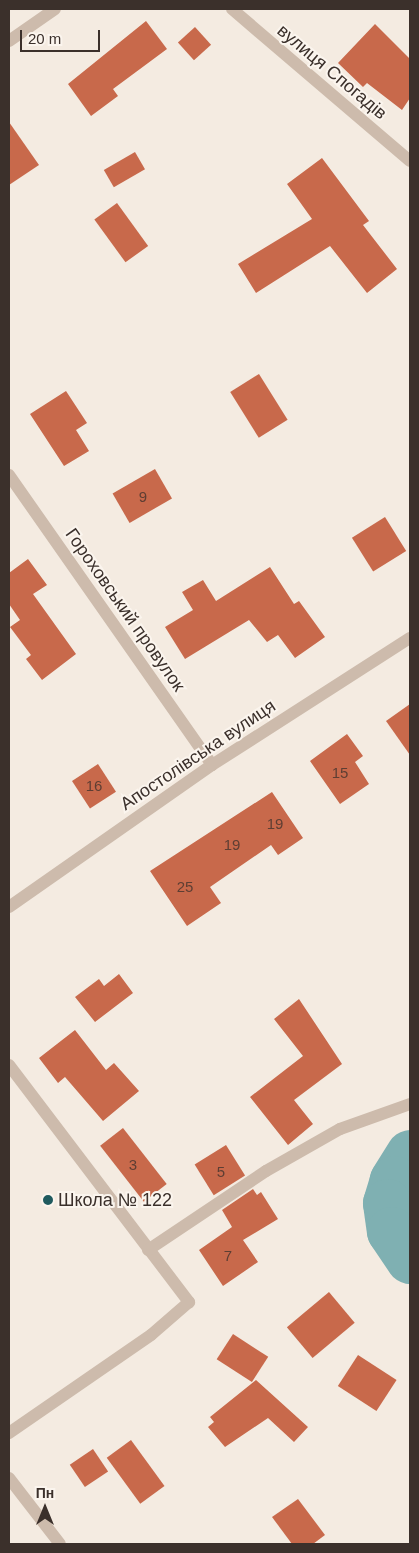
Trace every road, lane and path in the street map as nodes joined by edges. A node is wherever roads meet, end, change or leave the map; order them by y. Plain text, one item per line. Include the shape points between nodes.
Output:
1 (55, 9) edge
2 (232, 9) edge
3 (9, 41) edge
4 (410, 161) edge
5 (9, 474) edge
6 (410, 638) edge
7 (212, 765) junction
8 (9, 906) edge
9 (9, 1065) edge
10 (410, 1104) edge
11 (148, 1250) junction
12 (9, 1433) edge
13 (9, 1478) edge
14 (60, 1544) edge

1 - 3 street
2 - 4 street, вулиця Спогадів
5 - 7 street, Гороховський провулок
6 - 7 street, Апостолівська вулиця
7 - 8 street, Апостолівська вулиця
9 - 11 street
10 - 11 street via 340,1129 266,1171
11 - 12 street via 189,1302 151,1335
13 - 14 street

